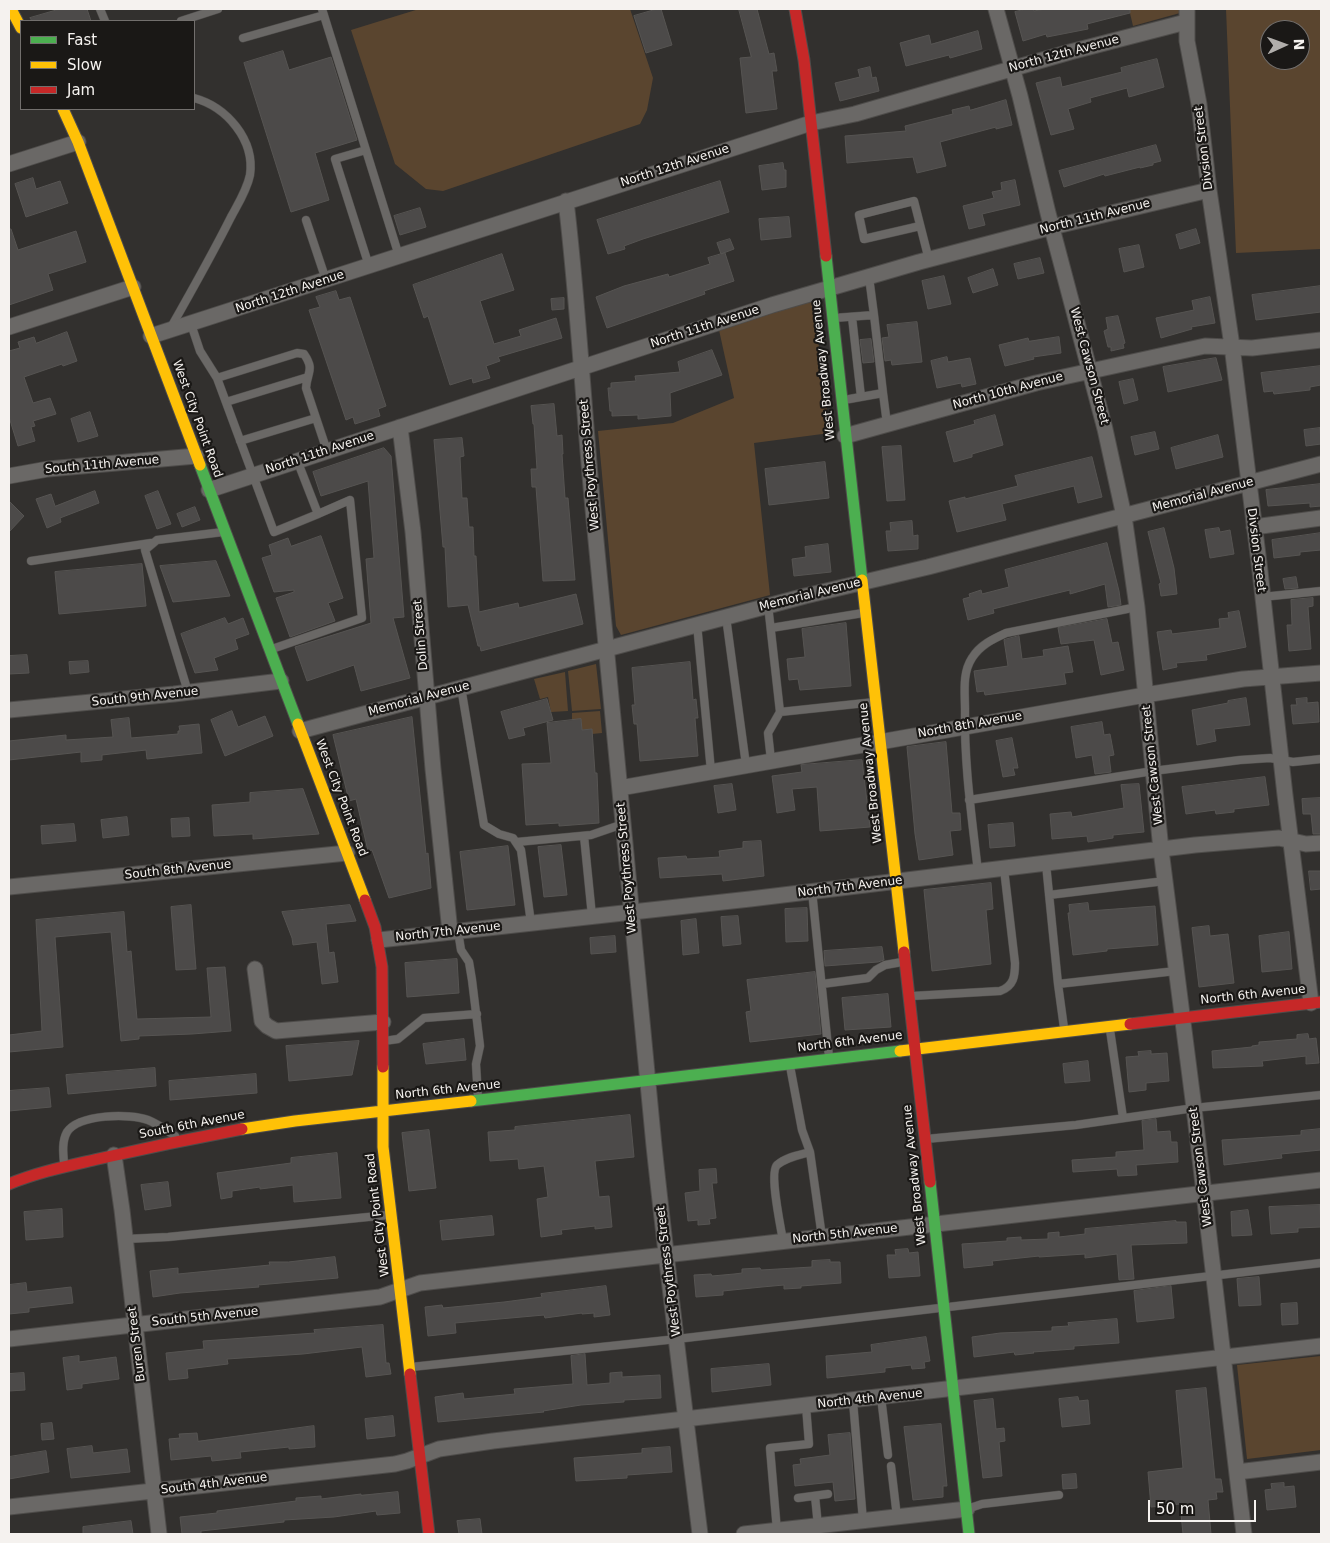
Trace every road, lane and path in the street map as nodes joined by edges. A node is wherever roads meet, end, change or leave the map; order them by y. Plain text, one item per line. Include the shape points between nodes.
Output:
1 (11, 9) edge
2 (218, 9) edge
3 (795, 9) edge
4 (996, 9) edge
5 (323, 12) edge
6 (1187, 15) edge
7 (184, 20) edge
8 (20, 26) edge
9 (243, 38) dead end
10 (1012, 68) junction
11 (195, 98) edge
12 (63, 110) edge
13 (811, 123) junction
14 (78, 142) junction
15 (366, 150) junction
16 (9, 164) edge
17 (1208, 190) junction
18 (566, 201) junction
19 (306, 220) dead end
20 (920, 226) junction
21 (1052, 227) junction
22 (400, 256) junction
23 (929, 260) junction
24 (369, 266) junction
25 (869, 277) junction
26 (326, 280) junction
27 (133, 286) junction
28 (829, 288) junction
29 (874, 315) junction
30 (852, 317) junction
31 (832, 319) junction
32 (192, 324) junction
33 (9, 327) edge
34 (169, 330) junction
35 (151, 336) junction
36 (1321, 340) edge
37 (1232, 346) junction
38 (582, 367) junction
39 (1090, 371) junction
40 (308, 377) junction
41 (217, 378) junction
42 (883, 393) junction
43 (861, 397) junction
44 (841, 400) junction
45 (226, 402) junction
46 (316, 418) junction
47 (886, 424) junction
48 (400, 427) junction
49 (845, 436) junction
50 (240, 441) junction
51 (327, 451) junction
52 (196, 456) junction
53 (297, 460) junction
54 (1321, 464) edge
55 (252, 475) junction
56 (9, 476) edge
57 (1248, 483) junction
58 (209, 490) junction
59 (318, 514) junction
60 (1124, 516) junction
61 (1321, 518) edge
62 (1254, 526) junction
63 (225, 532) junction
64 (151, 543) junction
65 (31, 561) dead end
66 (863, 582) junction
67 (1321, 591) edge
68 (1262, 597) junction
69 (768, 606) junction
70 (1137, 607) junction
71 (866, 613) junction
72 (726, 616) junction
73 (697, 624) junction
74 (771, 628) junction
75 (608, 648) junction
76 (270, 650) junction
77 (1321, 673) edge
78 (1271, 677) junction
79 (281, 681) junction
80 (462, 687) junction
81 (188, 692) junction
82 (1145, 694) junction
83 (426, 696) junction
84 (877, 702) junction
85 (9, 710) edge
86 (780, 712) junction
87 (965, 726) junction
88 (300, 731) junction
89 (881, 741) junction
90 (1321, 759) edge
91 (771, 760) junction
92 (1281, 760) junction
93 (746, 765) junction
94 (711, 771) junction
95 (1153, 771) junction
96 (620, 788) junction
97 (969, 800) junction
98 (623, 824) junction
99 (584, 836) junction
100 (1291, 840) junction
101 (516, 842) junction
102 (1321, 843) edge
103 (1161, 850) junction
104 (347, 853) junction
105 (1046, 864) junction
106 (1004, 869) junction
107 (978, 872) junction
108 (896, 881) junction
109 (1165, 881) junction
110 (9, 887) edge
111 (812, 891) junction
112 (1049, 894) junction
113 (631, 912) junction
114 (592, 916) junction
115 (531, 923) junction
116 (454, 932) junction
117 (378, 940) junction
118 (906, 962) junction
119 (255, 969) dead end
120 (1176, 971) junction
121 (822, 984) junction
122 (1058, 984) junction
123 (910, 997) junction
124 (1316, 1002) edge
125 (476, 1014) junction
126 (1182, 1017) junction
127 (383, 1022) junction
128 (1110, 1026) junction
129 (1065, 1031) junction
130 (383, 1041) junction
131 (916, 1048) junction
132 (829, 1059) junction
133 (789, 1064) junction
134 (648, 1081) junction
135 (1321, 1094) edge
136 (478, 1100) junction
137 (1194, 1108) junction
138 (383, 1111) junction
139 (1123, 1118) junction
140 (180, 1140) junction
141 (925, 1140) junction
142 (810, 1152) junction
143 (114, 1155) junction
144 (64, 1167) junction
145 (1321, 1180) edge
146 (10, 1181) edge
147 (1204, 1194) junction
148 (390, 1214) junction
149 (935, 1224) junction
150 (822, 1237) junction
151 (126, 1239) junction
152 (783, 1241) junction
153 (667, 1254) junction
154 (1321, 1262) edge
155 (1214, 1275) junction
156 (400, 1290) junction
157 (944, 1307) junction
158 (134, 1325) junction
159 (9, 1339) edge
160 (677, 1339) junction
161 (1321, 1346) edge
162 (1224, 1358) junction
163 (409, 1367) junction
164 (953, 1389) junction
165 (881, 1397) junction
166 (853, 1401) junction
167 (806, 1406) junction
168 (686, 1420) junction
169 (888, 1455) dead end
170 (419, 1457) junction
171 (1321, 1462) edge
172 (891, 1466) dead end
173 (1237, 1472) junction
174 (154, 1491) junction
175 (828, 1494) dead end
176 (1059, 1495) dead end
177 (815, 1496) junction
178 (798, 1498) dead end
179 (9, 1507) edge
180 (967, 1509) junction
181 (897, 1517) junction
182 (863, 1521) junction
183 (818, 1526) junction
184 (777, 1531) junction
185 (159, 1534) edge
186 (429, 1534) edge
187 (700, 1534) edge
188 (744, 1534) edge
189 (970, 1534) edge
190 (1244, 1534) edge

1 - 8 main road
2 - 7 lane
3 - 13 main road, West Broadway Avenue
4 - 10 street, West Cawson Street
5 - 9 lane
5 - 15 lane
6 - 10 street, North 12th Avenue
6 - 17 street, Divsion Street via 1187,41 1199,104
10 - 13 street, North 12th Avenue via 855,114
10 - 21 street, West Cawson Street
11 - 34 lane via 227,116 241,132 250,160 250,175 225,229
12 - 14 main road, West City Point Road
13 - 18 street, North 12th Avenue
13 - 28 main road, West Broadway Avenue
14 - 16 street
14 - 27 main road, West City Point Road
15 - 22 lane
15 - 24 lane via 335,159
17 - 21 street, North 11th Avenue
17 - 37 street, Divsion Street
18 - 22 street, North 12th Avenue
18 - 38 street, West Poythress Street
19 - 26 lane
20 - 20 lane via 914,201 859,215 864,239
20 - 23 lane
21 - 23 street, North 11th Avenue
21 - 39 street, West Cawson Street
22 - 24 street, North 12th Avenue
23 - 25 street, North 11th Avenue
24 - 26 street, North 12th Avenue
25 - 28 street, North 11th Avenue
25 - 29 lane
26 - 32 street, North 12th Avenue
27 - 33 street
27 - 35 main road, West City Point Road
28 - 31 main road, West Broadway Avenue
28 - 38 street, North 11th Avenue
29 - 30 lane
29 - 42 lane
30 - 31 lane
30 - 43 lane
31 - 44 main road, West Broadway Avenue
32 - 34 street, North 12th Avenue
32 - 41 lane via 200,351
34 - 35 street, North 12th Avenue
35 - 52 main road, West City Point Road
36 - 37 street, North 10th Avenue via 1252,348
37 - 39 street, North 10th Avenue via 1205,346
37 - 57 street, Divsion Street
38 - 48 street, North 11th Avenue
38 - 75 street, West Poythress Street
39 - 47 street, North 10th Avenue
39 - 60 street, West Cawson Street
40 - 41 lane via 311,371 308,360 304,354 298,353
40 - 45 lane
40 - 46 lane via 306,388
41 - 45 lane
42 - 43 lane
42 - 47 lane
43 - 44 lane
44 - 49 main road, West Broadway Avenue
45 - 50 lane
46 - 50 lane
46 - 51 lane
47 - 49 street, North 10th Avenue
48 - 51 street, North 11th Avenue
48 - 83 street, Dolin Street via 413,532
49 - 66 main road, West Broadway Avenue
50 - 55 lane
51 - 53 street, North 11th Avenue
52 - 56 street, South 11th Avenue via 48,469
52 - 58 main road, West City Point Road
53 - 55 street, North 11th Avenue
53 - 59 lane
54 - 57 street, Memorial Avenue
55 - 58 street, North 11th Avenue
55 - 59 lane via 274,532
57 - 60 street, Memorial Avenue
57 - 62 street, Divsion Street
58 - 63 main road, West City Point Road
59 - 76 lane via 350,500 362,618
60 - 66 street, Memorial Avenue
60 - 70 street, West Cawson Street
61 - 62 street
62 - 68 street, Divsion Street
63 - 64 lane
63 - 76 main road, West City Point Road
64 - 65 lane
64 - 81 lane via 145,550
66 - 69 street, Memorial Avenue
66 - 71 main road, West Broadway Avenue
67 - 68 lane
68 - 78 street, Divsion Street
69 - 72 street, Memorial Avenue
69 - 74 lane
70 - 82 street, West Cawson Street
70 - 87 lane via 1006,633 992,639 972,658 966,672
71 - 74 lane
71 - 84 main road, West Broadway Avenue
72 - 73 street, Memorial Avenue
72 - 93 lane
73 - 75 street, Memorial Avenue
73 - 94 lane
74 - 86 lane
75 - 80 street, Memorial Avenue
75 - 96 street, West Poythress Street
76 - 79 main road, West City Point Road
77 - 78 street, North 8th Avenue
78 - 82 street, North 8th Avenue
78 - 92 street, Divsion Street
79 - 81 street, South 9th Avenue
79 - 88 main road, West City Point Road
80 - 83 street, Memorial Avenue
80 - 101 lane via 484,825 514,838
81 - 85 street, South 9th Avenue
82 - 87 street, North 8th Avenue
82 - 95 street, West Cawson Street
83 - 88 street, Memorial Avenue
83 - 116 street, Dolin Street
84 - 86 lane
84 - 89 main road, West Broadway Avenue
86 - 91 lane via 768,733
87 - 89 street, North 8th Avenue
87 - 97 lane
88 - 104 main road, West City Point Road
89 - 91 street, North 8th Avenue
89 - 108 main road, West Broadway Avenue
90 - 92 lane
91 - 93 street, North 8th Avenue
92 - 95 lane via 1240,760
92 - 100 street, Divsion Street
93 - 94 street, North 8th Avenue
94 - 96 street, North 8th Avenue
95 - 97 lane
95 - 103 street, West Cawson Street
96 - 98 street, West Poythress Street
97 - 107 lane
98 - 99 lane
98 - 113 street, West Poythress Street
99 - 101 lane
99 - 114 lane
100 - 102 street, North 7th Avenue
100 - 103 street, North 7th Avenue via 1279,838
100 - 124 street, Divsion Street
101 - 115 lane via 521,850
103 - 105 street, North 7th Avenue
103 - 109 street, West Cawson Street
104 - 110 street, South 8th Avenue
104 - 117 main road, West City Point Road
105 - 106 street, North 7th Avenue
105 - 112 lane
106 - 107 street, North 7th Avenue
106 - 123 lane via 1014,980 1007,989 1000,991
107 - 108 street, North 7th Avenue
108 - 111 street, North 7th Avenue
108 - 118 main road, West Broadway Avenue
109 - 112 lane
109 - 120 street, West Cawson Street
111 - 113 street, North 7th Avenue
111 - 121 lane
112 - 122 lane
113 - 114 street, North 7th Avenue
113 - 134 street, West Poythress Street
114 - 115 street, North 7th Avenue
115 - 116 street, North 7th Avenue
116 - 117 street, North 7th Avenue
116 - 125 lane via 469,962
117 - 127 main road, West City Point Road
118 - 121 lane via 885,965 868,978
118 - 123 main road, West Broadway Avenue
119 - 127 street via 262,1021 276,1031
120 - 122 lane
120 - 126 street, West Cawson Street
121 - 132 lane
122 - 129 lane
123 - 131 main road, West Broadway Avenue
124 - 126 main road, North 6th Avenue
125 - 130 lane via 424,1018 398,1039
125 - 136 lane via 480,1046 476,1064
126 - 128 main road, North 6th Avenue
126 - 137 street, West Cawson Street
127 - 130 main road, West City Point Road
128 - 129 main road, North 6th Avenue
128 - 139 lane
129 - 131 main road, North 6th Avenue
130 - 138 main road, West City Point Road
131 - 132 main road, North 6th Avenue
131 - 141 main road, West Broadway Avenue
132 - 133 main road, North 6th Avenue
133 - 134 main road, North 6th Avenue
133 - 142 lane via 802,1130
134 - 136 main road, North 6th Avenue
134 - 153 street, West Poythress Street
135 - 137 lane
136 - 138 main road, North 6th Avenue
137 - 139 lane
137 - 147 street, West Cawson Street
138 - 140 main road, South 6th Avenue
138 - 148 main road, West City Point Road
139 - 141 lane
140 - 143 main road, South 6th Avenue
140 - 144 lane via 160,1125 138,1117 80,1121 64,1139
141 - 149 main road, West Broadway Avenue
142 - 150 lane
142 - 152 lane via 788,1158 774,1169
143 - 144 main road, South 6th Avenue
143 - 151 street, Buren Street
144 - 146 main road, South 6th Avenue
145 - 147 street, North 5th Avenue
147 - 149 street, North 5th Avenue
147 - 155 street, West Cawson Street
148 - 151 lane
148 - 156 main road, West City Point Road
149 - 150 street, North 5th Avenue
149 - 157 main road, West Broadway Avenue
150 - 152 street, North 5th Avenue
151 - 158 street, Buren Street
152 - 153 street, North 5th Avenue
153 - 156 street, North 5th Avenue via 420,1283
153 - 160 street, West Poythress Street
154 - 155 lane
155 - 157 lane
155 - 162 street, West Cawson Street
156 - 158 street, South 5th Avenue via 380,1297
156 - 163 main road, West City Point Road
157 - 160 lane
157 - 164 main road, West Broadway Avenue
158 - 159 street, South 5th Avenue
158 - 174 street, Buren Street
160 - 163 lane
160 - 168 street, West Poythress Street
161 - 162 street, North 4th Avenue
162 - 164 street, North 4th Avenue
162 - 173 street, West Cawson Street
163 - 170 main road, West City Point Road
164 - 165 street, North 4th Avenue
164 - 180 main road, West Broadway Avenue
165 - 166 street, North 4th Avenue
165 - 169 lane
166 - 167 street, North 4th Avenue
166 - 182 lane
167 - 168 street, North 4th Avenue
167 - 184 lane via 809,1444 770,1448
168 - 170 street, North 4th Avenue via 493,1440
168 - 187 street, West Poythress Street
170 - 174 street, South 4th Avenue via 395,1464
170 - 186 main road, West City Point Road
171 - 173 street
172 - 181 lane
173 - 190 street, West Cawson Street
174 - 179 street, South 4th Avenue
174 - 185 street, Buren Street
175 - 177 lane
176 - 180 lane via 982,1504
177 - 178 lane
177 - 183 lane
180 - 181 street
180 - 189 main road, West Broadway Avenue
181 - 182 street
182 - 183 street
183 - 184 street
184 - 188 street

